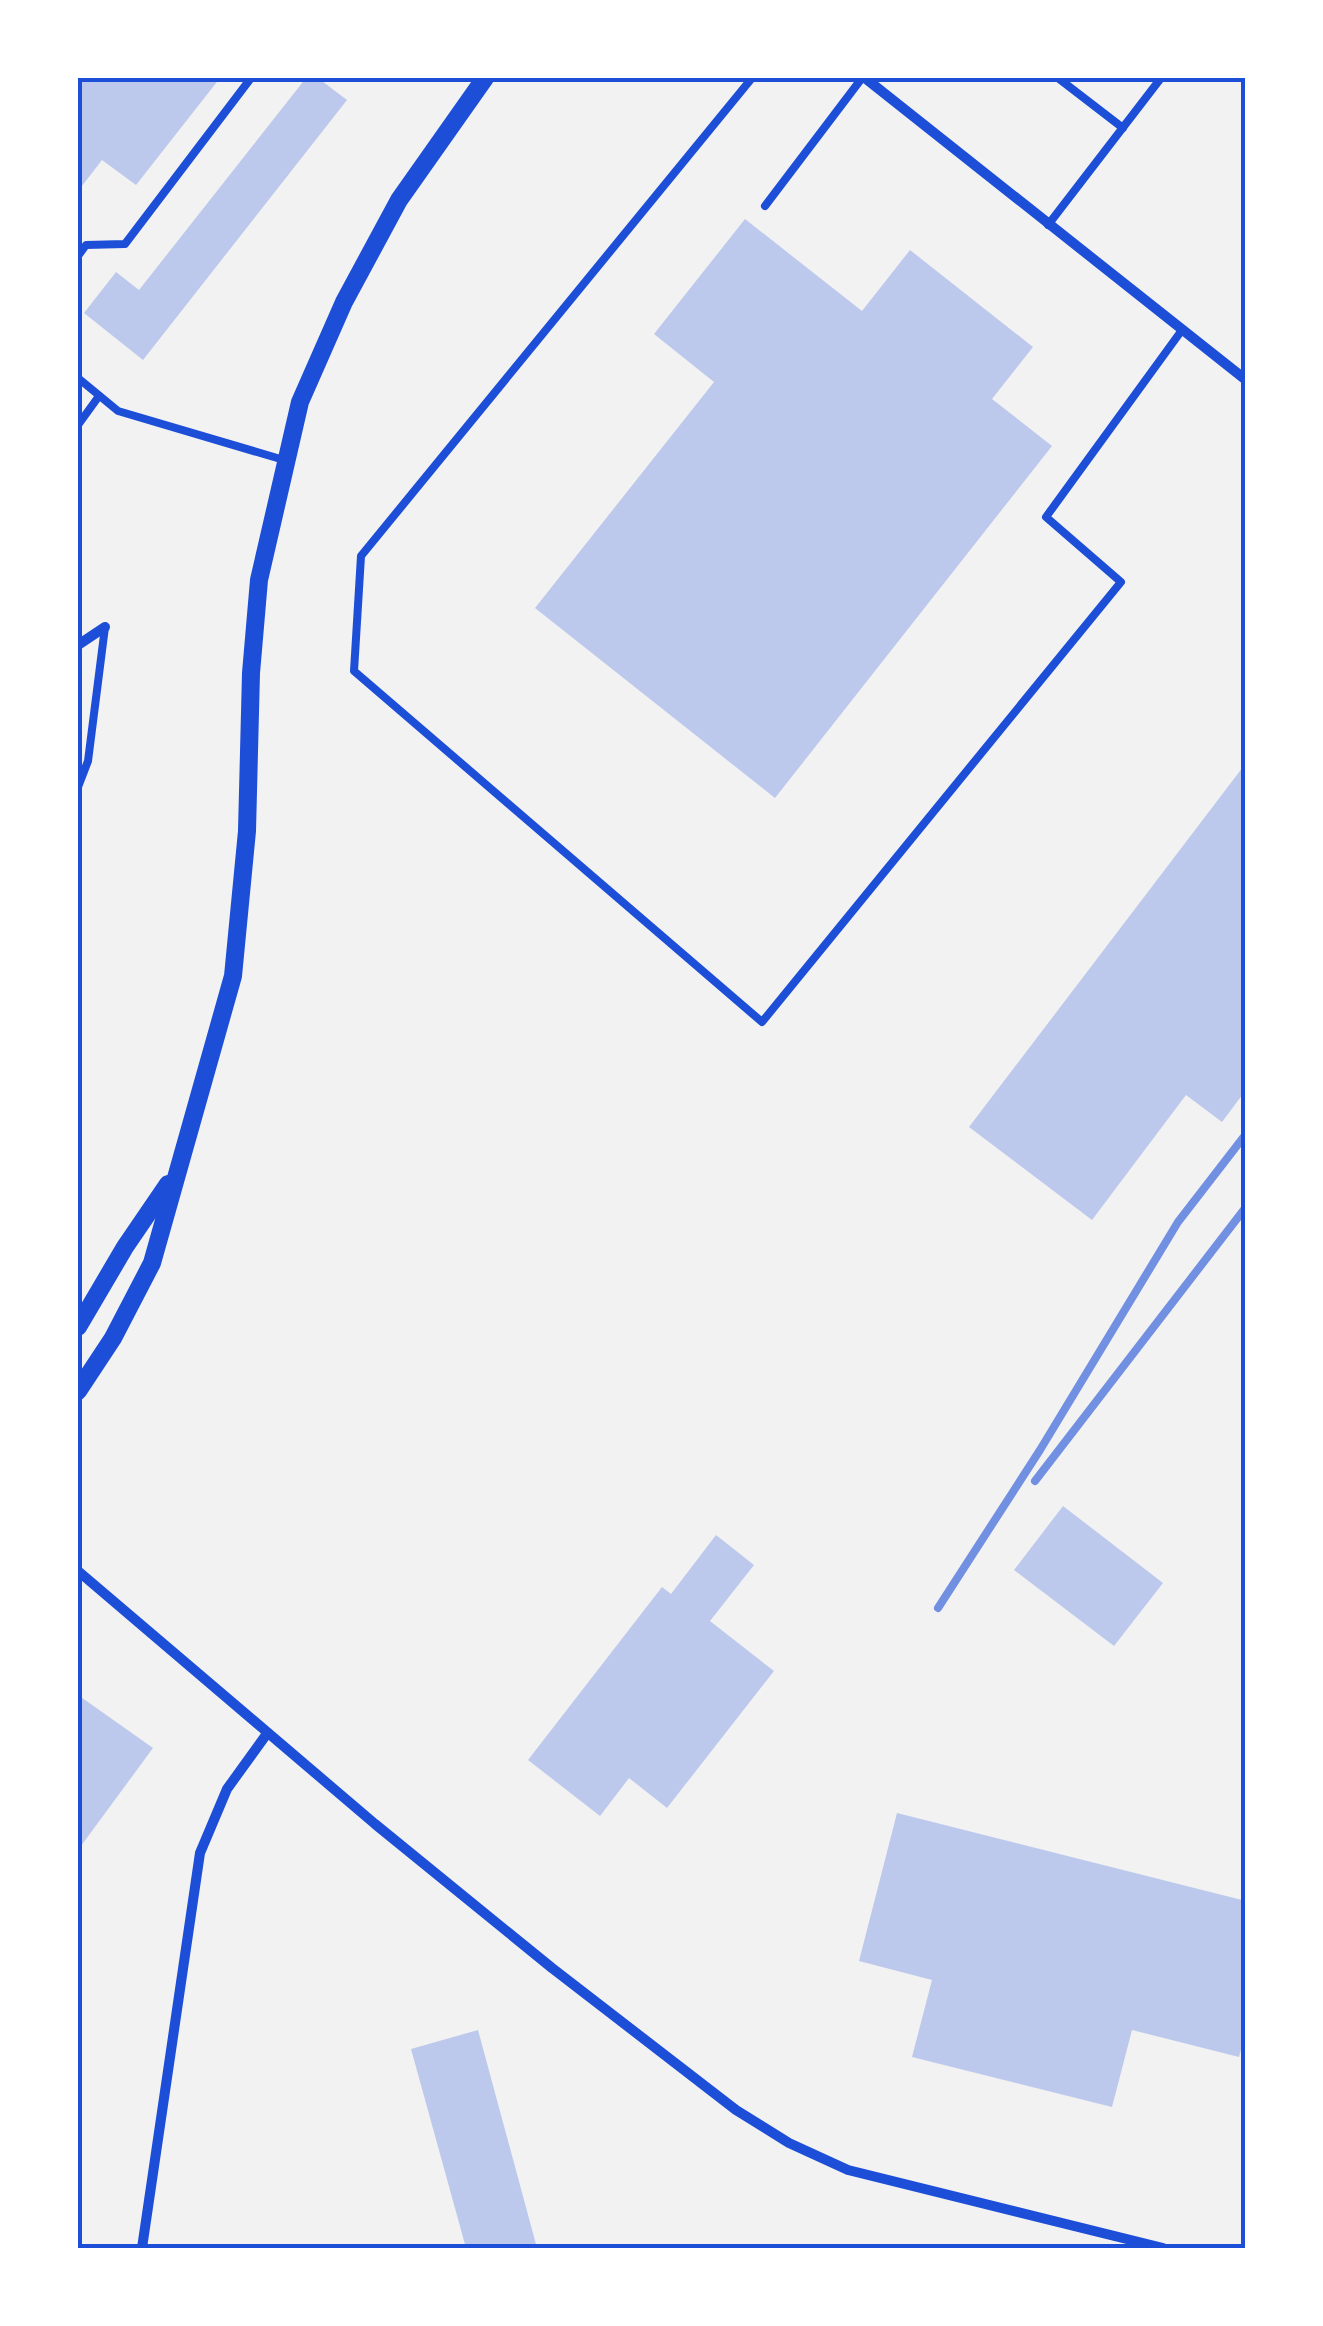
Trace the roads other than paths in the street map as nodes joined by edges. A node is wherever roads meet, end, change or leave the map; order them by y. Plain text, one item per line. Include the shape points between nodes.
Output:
1 (251, 78) edge
2 (486, 78) edge
3 (752, 78) edge
4 (864, 78) edge
5 (1058, 78) edge
6 (1161, 78) edge
7 (1123, 128) junction
8 (765, 206) dead end
9 (1048, 225) junction
10 (78, 238) edge
11 (86, 245) junction
12 (78, 256) edge
13 (1182, 330) junction
14 (78, 378) edge
15 (1246, 380) edge
16 (99, 396) junction
17 (78, 425) edge
18 (285, 460) junction
19 (105, 626) joint
20 (78, 645) edge
21 (78, 786) edge
22 (177, 1172) junction
23 (78, 1327) edge
24 (78, 1392) edge
25 (78, 1571) edge
26 (266, 1735) junction
27 (142, 2248) edge
28 (1162, 2248) edge

1 - 11 lane via 126,244
2 - 18 street via 399,200 344,302 300,402
3 - 13 lane via 361,556 354,671 762,1022 1120,582 1046,517
4 - 8 lane
4 - 9 street
5 - 7 lane
6 - 7 lane
7 - 9 lane
9 - 13 street
10 - 11 lane
11 - 12 lane
13 - 15 street
14 - 16 lane
16 - 17 lane
16 - 18 lane via 118,411
18 - 22 street via 258,580 233,976
19 - 20 street
19 - 21 lane via 88,761
22 - 23 street
22 - 24 street via 152,1263
25 - 26 street
26 - 27 street via 226,1789 200,1853
26 - 28 street via 552,1968 736,2110 789,2142 848,2170

